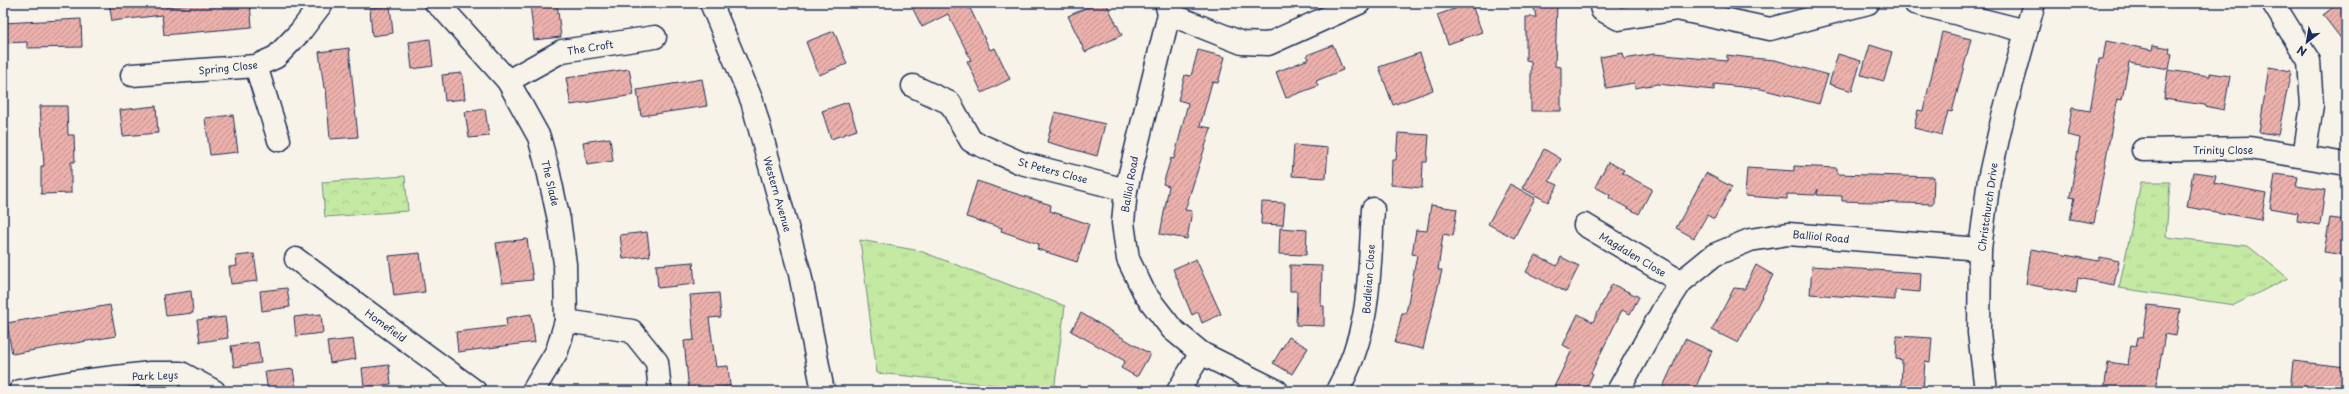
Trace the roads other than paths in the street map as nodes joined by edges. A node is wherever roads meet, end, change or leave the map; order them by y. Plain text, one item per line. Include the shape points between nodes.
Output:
1 (322, 3) edge
2 (436, 3) edge
3 (711, 3) edge
4 (1360, 3) edge
5 (1600, 3) edge
6 (1868, 3) edge
7 (1915, 3) edge
8 (2034, 3) edge
9 (2272, 3) edge
10 (1167, 8) edge
11 (1803, 11) edge
12 (2026, 31) junction
13 (655, 37) dead end
14 (256, 66) junction
15 (132, 75) dead end
16 (508, 81) junction
17 (913, 86) dead end
18 (279, 140) dead end
19 (2143, 150) dead end
20 (2304, 156) junction
21 (2346, 164) edge
22 (1126, 190) junction
23 (1373, 209) dead end
24 (1585, 225) dead end
25 (1980, 249) junction
26 (296, 259) dead end
27 (1681, 282) junction
28 (566, 321) junction
29 (1201, 353) junction
30 (20, 391) edge
31 (214, 391) edge
32 (475, 391) edge
33 (532, 391) edge
34 (660, 391) edge
35 (823, 391) edge
36 (1178, 391) edge
37 (1277, 391) edge
38 (1337, 391) edge
39 (1618, 391) edge
40 (1986, 391) edge

1 - 14 street, Spring Close via 300,32 276,57
2 - 16 street, The Slade
3 - 35 street, Western Avenue via 752,101 800,274
4 - 10 street via 1268,44 1242,43
5 - 11 street via 1602,10 1619,19 1677,9 1770,29
6 - 11 street
7 - 12 street
8 - 12 street, Christchurch Drive
9 - 20 street via 2309,61 2312,106
10 - 22 street, Balliol Road
12 - 25 street, Christchurch Drive via 1989,179
13 - 16 street, The Croft via 562,51
14 - 15 street, Spring Close
14 - 18 street
16 - 28 street, The Slade via 539,137 548,170 565,264
17 - 22 street, St Peters Close via 950,103 971,141 1021,162
19 - 20 street, Trinity Close via 2250,148
20 - 21 street, Trinity Close
22 - 29 street, Balliol Road via 1123,223 1128,259 1145,294 1172,329
23 - 38 street, Bodleian Close via 1366,313 1357,349
24 - 27 street, Magdalen Close
25 - 27 street, Balliol Road via 1788,234 1750,240 1714,255
25 - 40 street, Christchurch Drive via 1979,333
26 - 32 street, Homefield
27 - 39 street, Balliol Road
28 - 33 street, The Slade via 557,351
28 - 34 street via 632,331 657,362
29 - 36 street
29 - 37 street, Balliol Road
30 - 31 street, Park Leys via 150,373 181,373

